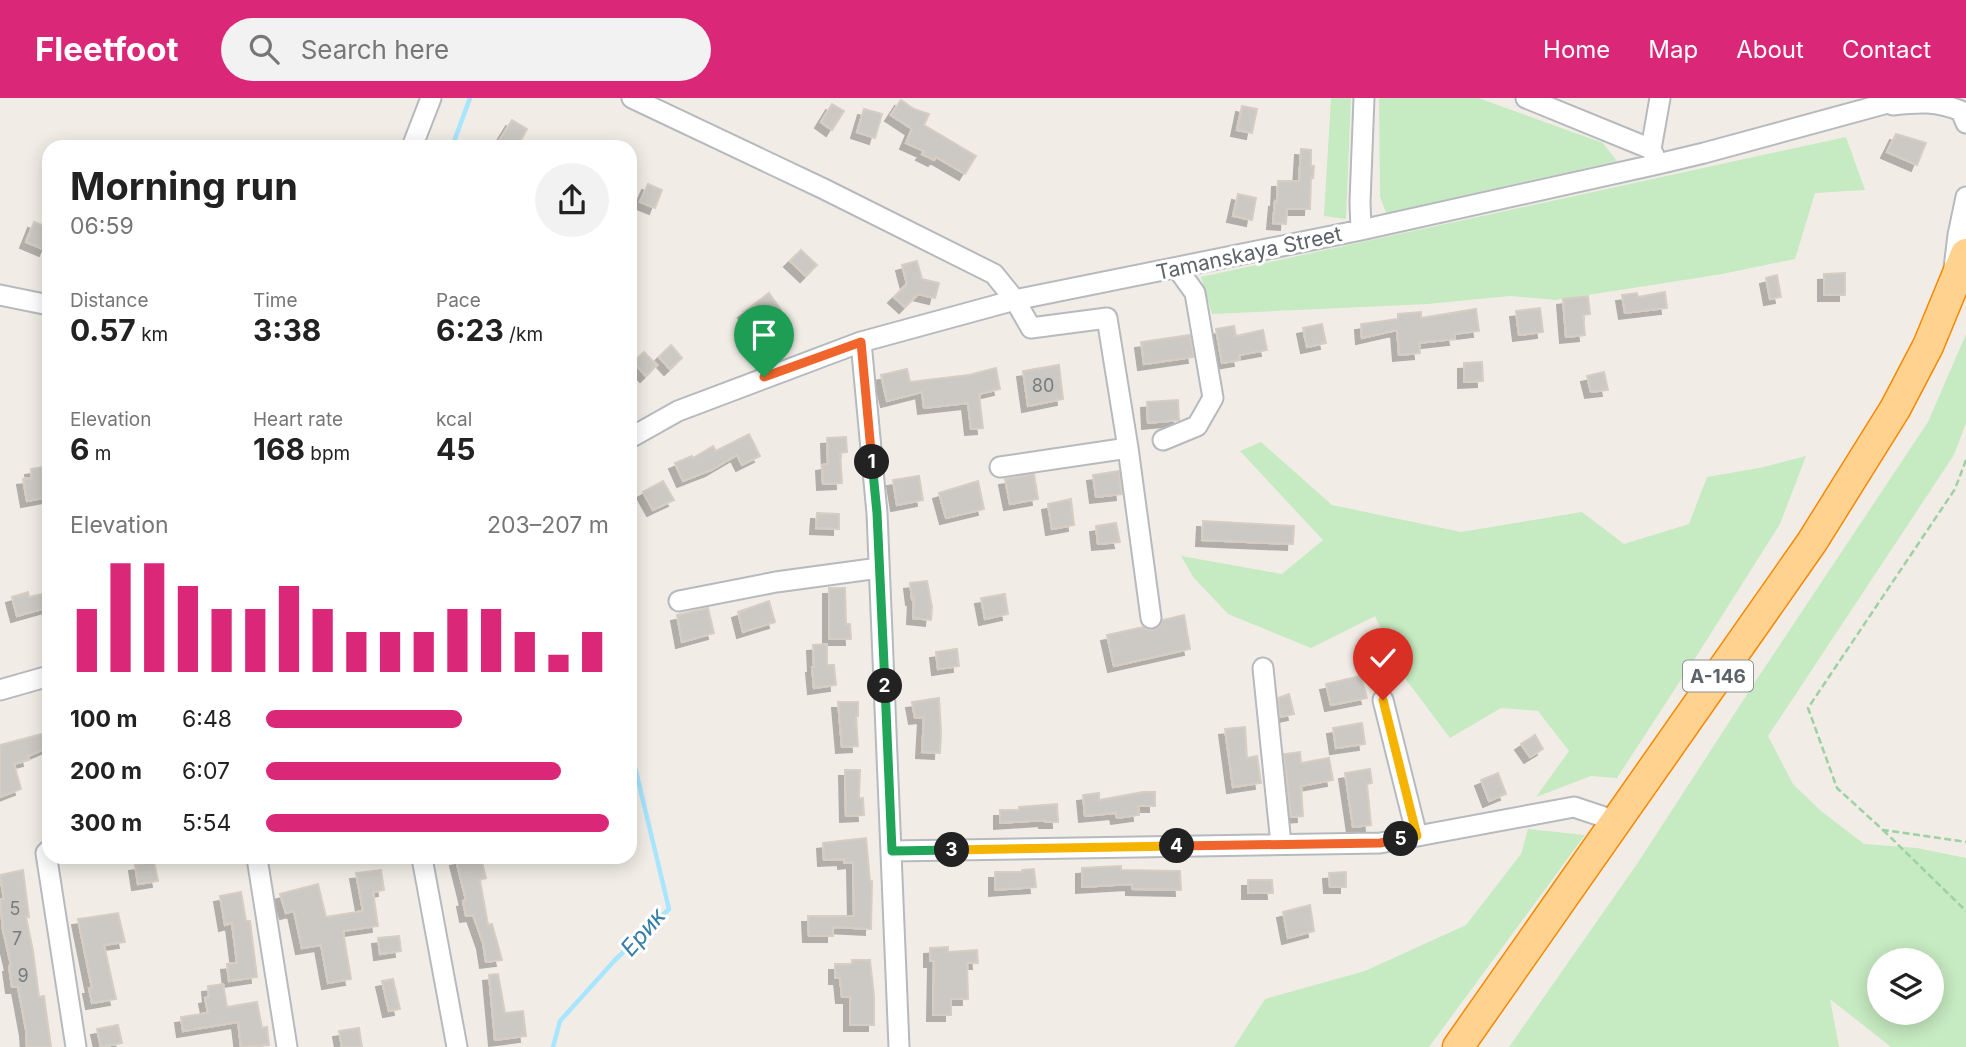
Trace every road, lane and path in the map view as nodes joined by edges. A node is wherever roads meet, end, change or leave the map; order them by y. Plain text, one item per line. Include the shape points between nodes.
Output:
1 (431, 98) edge
2 (632, 98) edge
3 (1364, 98) edge
4 (1526, 98) edge
5 (1660, 98) edge
6 (1894, 98) edge
7 (1906, 98) edge
8 (1875, 107) junction
9 (1966, 123) edge
10 (415, 140) edge
11 (1654, 157) junction
12 (1966, 197) edge
13 (1361, 230) junction
14 (1966, 254) edge
15 (1177, 268) junction
16 (1952, 290) junction
17 (0, 295) edge
18 (1015, 300) junction
19 (42, 304) edge
20 (861, 342) junction
21 (637, 434) edge
22 (1163, 440) dead end
23 (1128, 448) junction
24 (1966, 460) edge
25 (1000, 467) dead end
26 (880, 568) junction
27 (679, 601) dead end
28 (1151, 618) dead end
29 (1263, 668) dead end
30 (42, 678) edge
31 (0, 690) edge
32 (1383, 700) dead end
33 (1616, 821) junction
34 (1884, 830) junction
35 (1417, 836) junction
36 (1966, 842) edge
37 (1281, 844) junction
38 (892, 851) junction
39 (48, 864) edge
40 (258, 864) edge
41 (423, 864) edge
42 (1966, 911) edge
43 (76, 1047) edge
44 (287, 1047) edge
45 (457, 1047) edge
46 (899, 1047) edge
47 (1458, 1047) edge

1 - 10 street
2 - 18 street via 993,274
3 - 13 street
4 - 11 street
5 - 11 street
6 - 8 street
7 - 8 street, Tamanskaya Street
8 - 9 street via 1943,104 1961,111
8 - 11 street, Tamanskaya Street via 1704,153
11 - 13 street, Tamanskaya Street
12 - 16 street
13 - 15 street, Tamanskaya Street
14 - 16 highway, А-146
15 - 18 street, Tamanskaya Street
15 - 22 street via 1195,293 1213,398 1197,426
16 - 33 highway, А-146 via 1895,409 1812,542
17 - 19 street
18 - 20 street, Tamanskaya Street
18 - 23 street via 1031,327 1107,318
20 - 21 street, Tamanskaya Street via 678,411
20 - 26 street
23 - 25 street
23 - 28 street
24 - 34 path via 1955,489 1808,708 1837,788
26 - 27 street
26 - 38 street
29 - 37 street
30 - 31 street
32 - 35 street
33 - 35 street via 1573,807
33 - 47 highway, А-146
34 - 36 path
34 - 42 path
35 - 37 street via 1380,843
37 - 38 street
38 - 46 street
39 - 43 street
40 - 44 street
41 - 45 street

